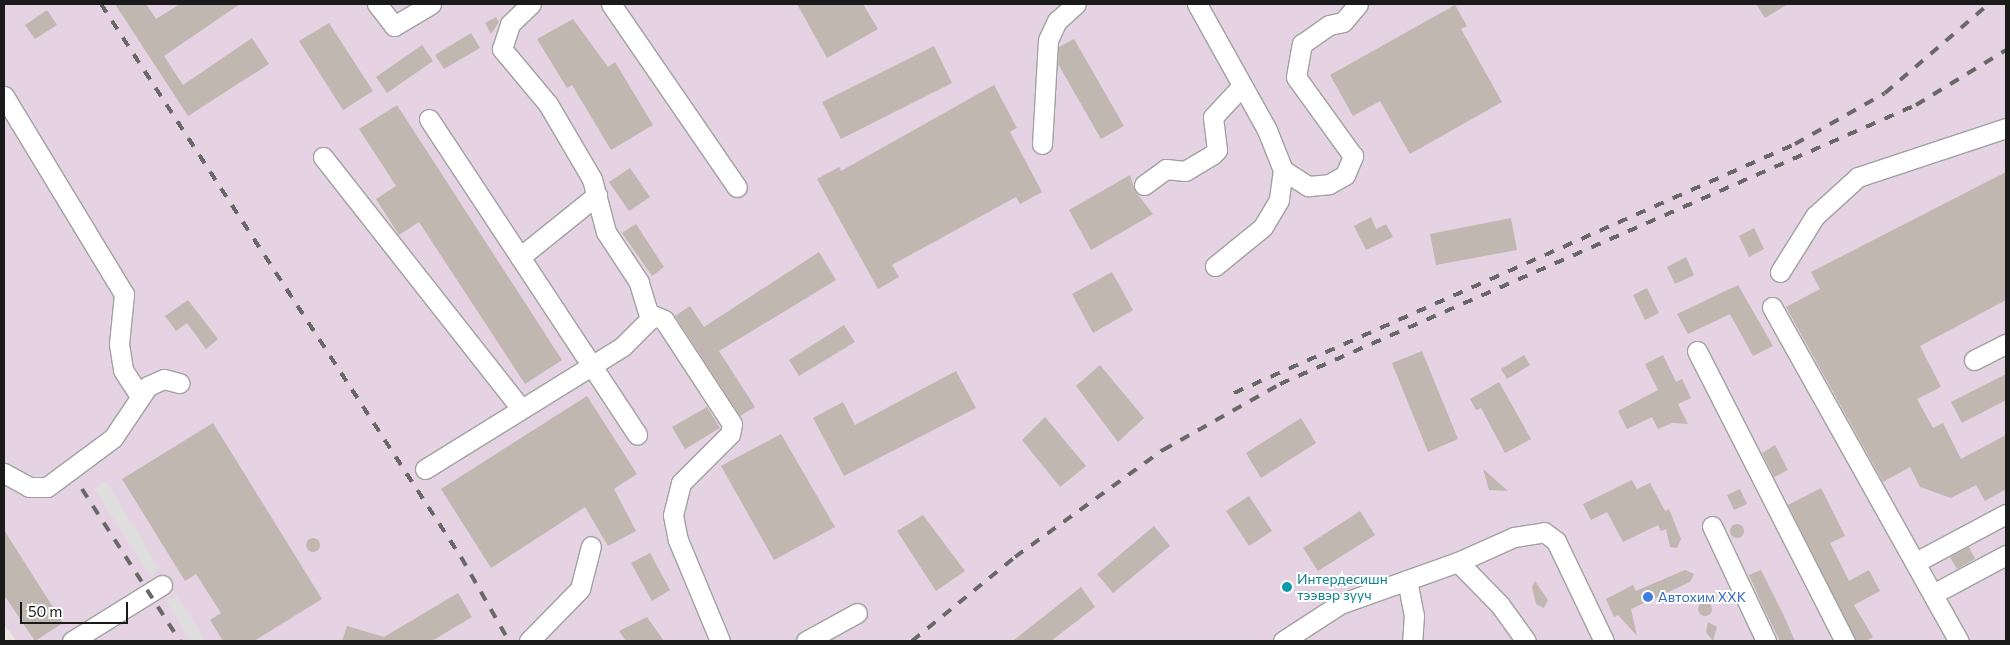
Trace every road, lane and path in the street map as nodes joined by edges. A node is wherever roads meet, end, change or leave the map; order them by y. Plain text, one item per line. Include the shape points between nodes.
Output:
1 (377, 4) edge
2 (431, 4) edge
3 (531, 4) edge
4 (611, 4) edge
5 (1076, 4) edge
6 (1197, 4) edge
7 (1358, 4) edge
8 (1242, 86) junction
9 (4, 96) edge
10 (429, 119) dead end
11 (2006, 128) edge
12 (1042, 144) dead end
13 (323, 157) dead end
14 (1283, 170) junction
15 (1144, 185) dead end
16 (736, 187) dead end
17 (597, 195) junction
18 (520, 257) junction
19 (1215, 266) dead end
20 (1780, 272) dead end
21 (1772, 307) dead end
22 (650, 314) junction
23 (2006, 344) edge
24 (1697, 351) dead end
25 (1974, 360) dead end
26 (589, 364) junction
27 (178, 383) dead end
28 (140, 396) junction
29 (520, 407) junction
30 (637, 435) dead end
31 (425, 468) dead end
32 (4, 473) edge
33 (2006, 514) edge
34 (1712, 526) dead end
35 (591, 546) dead end
36 (2006, 555) edge
37 (1458, 562) junction
38 (1916, 562) junction
39 (1407, 580) junction
40 (162, 584) dead end
41 (1933, 594) junction
42 (857, 613) dead end
43 (1287, 640) edge
44 (72, 641) edge
45 (529, 641) edge
46 (720, 641) edge
47 (806, 641) edge
48 (1412, 641) edge
49 (1526, 641) edge
50 (1604, 641) edge
51 (1766, 641) edge
52 (1845, 641) edge
53 (1960, 641) edge

1 - 2 street via 394,26
3 - 17 street via 510,24 502,49 548,104 592,179
4 - 16 street
5 - 12 street via 1057,21 1048,40
6 - 8 street
7 - 14 street via 1343,22 1329,25 1302,44 1296,77 1353,156 1346,175 1329,184 1308,186
8 - 14 street
8 - 15 street via 1213,117 1217,150 1184,171 1166,169
9 - 28 street via 124,294 119,344 123,370
10 - 18 street
11 - 20 street via 1858,177 1815,216
13 - 29 street
14 - 19 street via 1279,200 1263,227
17 - 18 street
17 - 22 street via 606,232 639,282
18 - 26 street
21 - 38 street
22 - 26 street via 640,333
22 - 46 street via 664,320 732,424 730,434 681,483 673,515 678,540
23 - 25 street
24 - 52 street
26 - 29 street
26 - 30 street
27 - 28 street via 158,380
28 - 32 street via 113,438 47,487 29,487
29 - 31 street
33 - 38 street
34 - 51 street
35 - 45 street via 580,589
36 - 41 street
37 - 39 street
37 - 49 street via 1500,605
37 - 50 street via 1514,537 1544,532 1556,541
38 - 41 street
39 - 43 street via 1340,604
39 - 48 street via 1414,615
40 - 44 street
41 - 53 street
42 - 47 street

